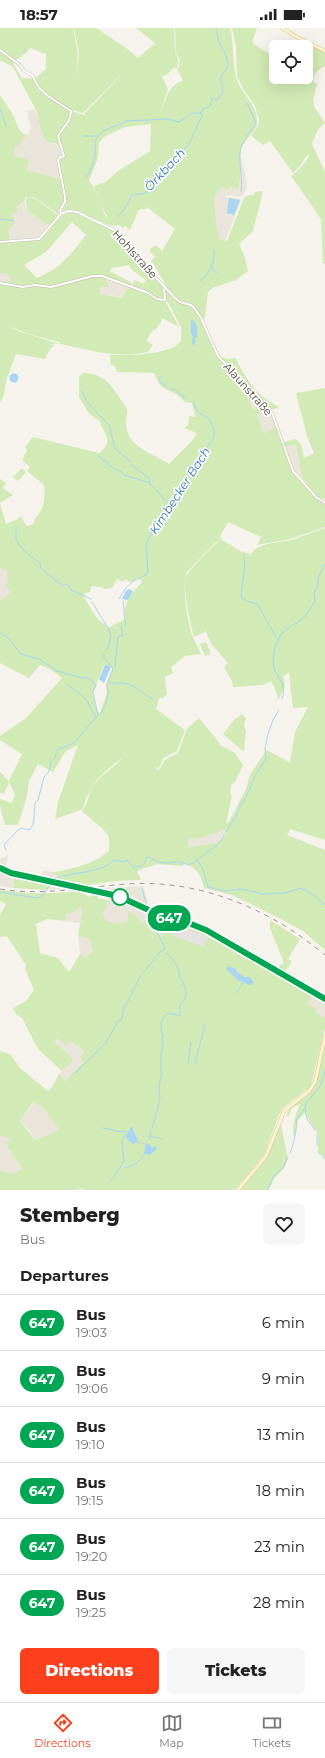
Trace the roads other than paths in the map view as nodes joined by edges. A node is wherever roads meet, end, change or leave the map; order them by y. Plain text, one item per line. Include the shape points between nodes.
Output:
1 (282, 28) edge
2 (0, 50) edge
3 (325, 51) edge
4 (61, 214) junction
5 (0, 242) edge
6 (0, 283) edge
7 (164, 286) junction
8 (218, 356) joint
9 (325, 503) edge
10 (0, 868) edge
11 (325, 999) edge
12 (325, 1037) edge
13 (238, 1190) edge

1 - 3 main road
2 - 4 street via 32,75 39,88 48,96 71,111 67,125 58,136 64,156 59,158 65,197
4 - 5 street via 39,239
4 - 7 street, Hohlstraße via 68,211 77,212 114,230
6 - 7 street, Hohlstraße via 23,288 35,285 51,287 102,276 166,300
7 - 8 street, Hohlstraße via 178,300 194,308
8 - 9 street, Alaunstraße via 272,413 293,471 316,497
10 - 11 main road via 11,873 118,896 164,917 206,930
12 - 13 main road via 313,1085 284,1111 266,1156

